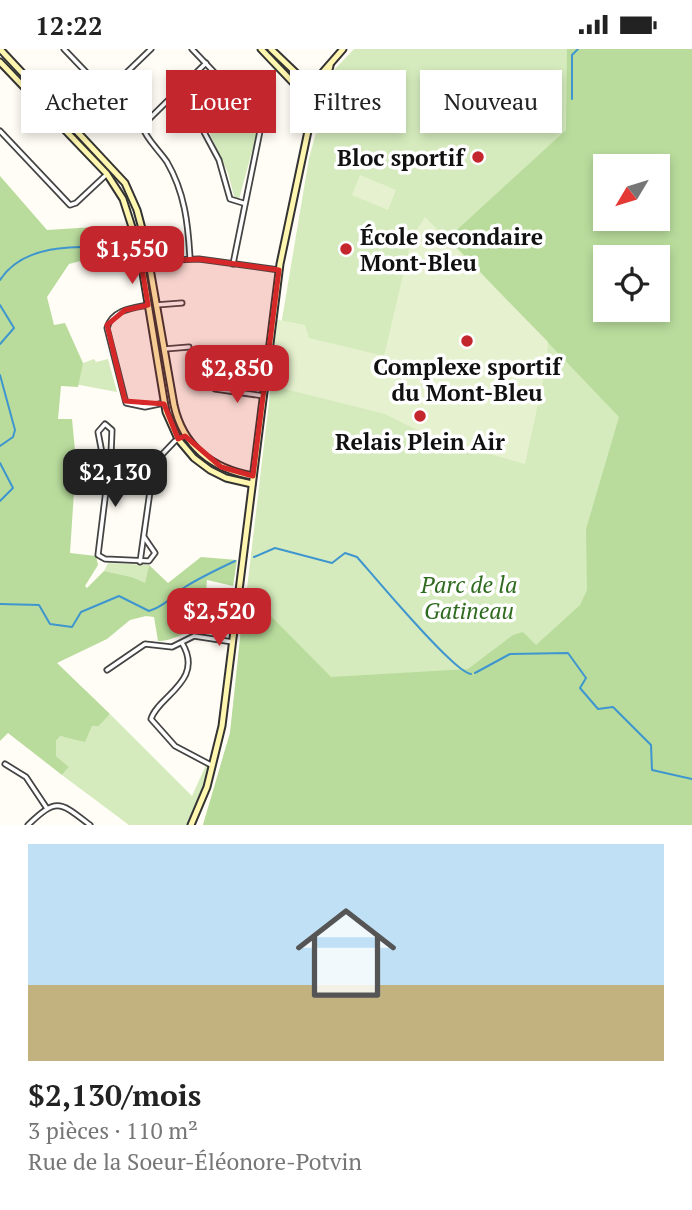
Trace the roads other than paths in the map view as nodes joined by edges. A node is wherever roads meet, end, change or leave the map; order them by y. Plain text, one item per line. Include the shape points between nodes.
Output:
1 (0, 49) edge
2 (64, 49) edge
3 (152, 49) edge
4 (192, 49) edge
5 (261, 49) edge
6 (271, 49) edge
7 (342, 49) edge
8 (334, 59) junction
9 (0, 62) edge
10 (205, 63) junction
11 (84, 70) edge
12 (130, 70) edge
13 (212, 70) edge
14 (292, 70) edge
15 (325, 70) edge
16 (329, 70) edge
17 (21, 71) edge
18 (290, 79) edge
19 (21, 84) edge
20 (0, 131) edge
21 (68, 133) edge
22 (80, 133) edge
23 (205, 133) edge
24 (260, 133) edge
25 (310, 133) edge
26 (114, 168) junction
27 (107, 174) junction
28 (243, 203) junction
29 (190, 258) junction
30 (148, 261) junction
31 (141, 262) junction
32 (233, 264) junction
33 (279, 270) junction
34 (182, 303) dead end
35 (148, 305) junction
36 (156, 305) junction
37 (189, 347) dead end
38 (163, 349) junction
39 (215, 389) dead end
40 (264, 396) junction
41 (164, 403) junction
42 (186, 436) junction
43 (177, 439) junction
44 (106, 459) junction
45 (112, 471) junction
46 (153, 476) junction
47 (253, 476) junction
48 (252, 484) junction
49 (144, 537) junction
50 (140, 562) junction
51 (233, 642) junction
52 (182, 643) junction
53 (107, 670) dead end
54 (5, 764) dead end
55 (213, 766) junction
56 (46, 807) junction
57 (88, 824) edge
58 (28, 825) edge
59 (192, 825) edge

1 - 17 street
2 - 11 street
3 - 12 street
4 - 10 street
5 - 18 street
6 - 14 street
7 - 8 street
8 - 15 street
8 - 16 street
9 - 19 street
10 - 13 street
10 - 29 street via 142,126 179,188 187,215
20 - 27 street via 70,205
21 - 27 street
22 - 26 street
23 - 28 street via 219,160 230,199
24 - 28 street
25 - 33 street
26 - 27 street
26 - 30 street via 134,202
27 - 31 street via 127,207
28 - 32 street
29 - 30 street
29 - 32 street
30 - 31 street
30 - 36 street
31 - 35 street
32 - 33 street
33 - 40 street
34 - 36 street
35 - 41 street
35 - 41 street via 125,310 113,317 107,328 125,403 145,407
36 - 38 street
37 - 38 street
38 - 42 street via 175,410
39 - 40 street
40 - 47 street
41 - 43 street
42 - 43 street
42 - 47 street via 215,464
43 - 46 street via 156,459
43 - 48 street via 194,459 218,475
44 - 44 street via 98,432 105,424 112,430 111,454
44 - 45 street
45 - 46 street
45 - 50 street via 106,477 97,553 102,558
46 - 49 street
47 - 48 street
48 - 51 street
49 - 50 street
49 - 50 street via 155,556
51 - 52 street via 194,636
51 - 55 street
52 - 53 street via 172,647 141,645
52 - 55 street via 187,655 183,682 152,714 152,722 178,748
54 - 56 street via 26,777
55 - 59 street
56 - 57 street via 63,806
56 - 58 street

